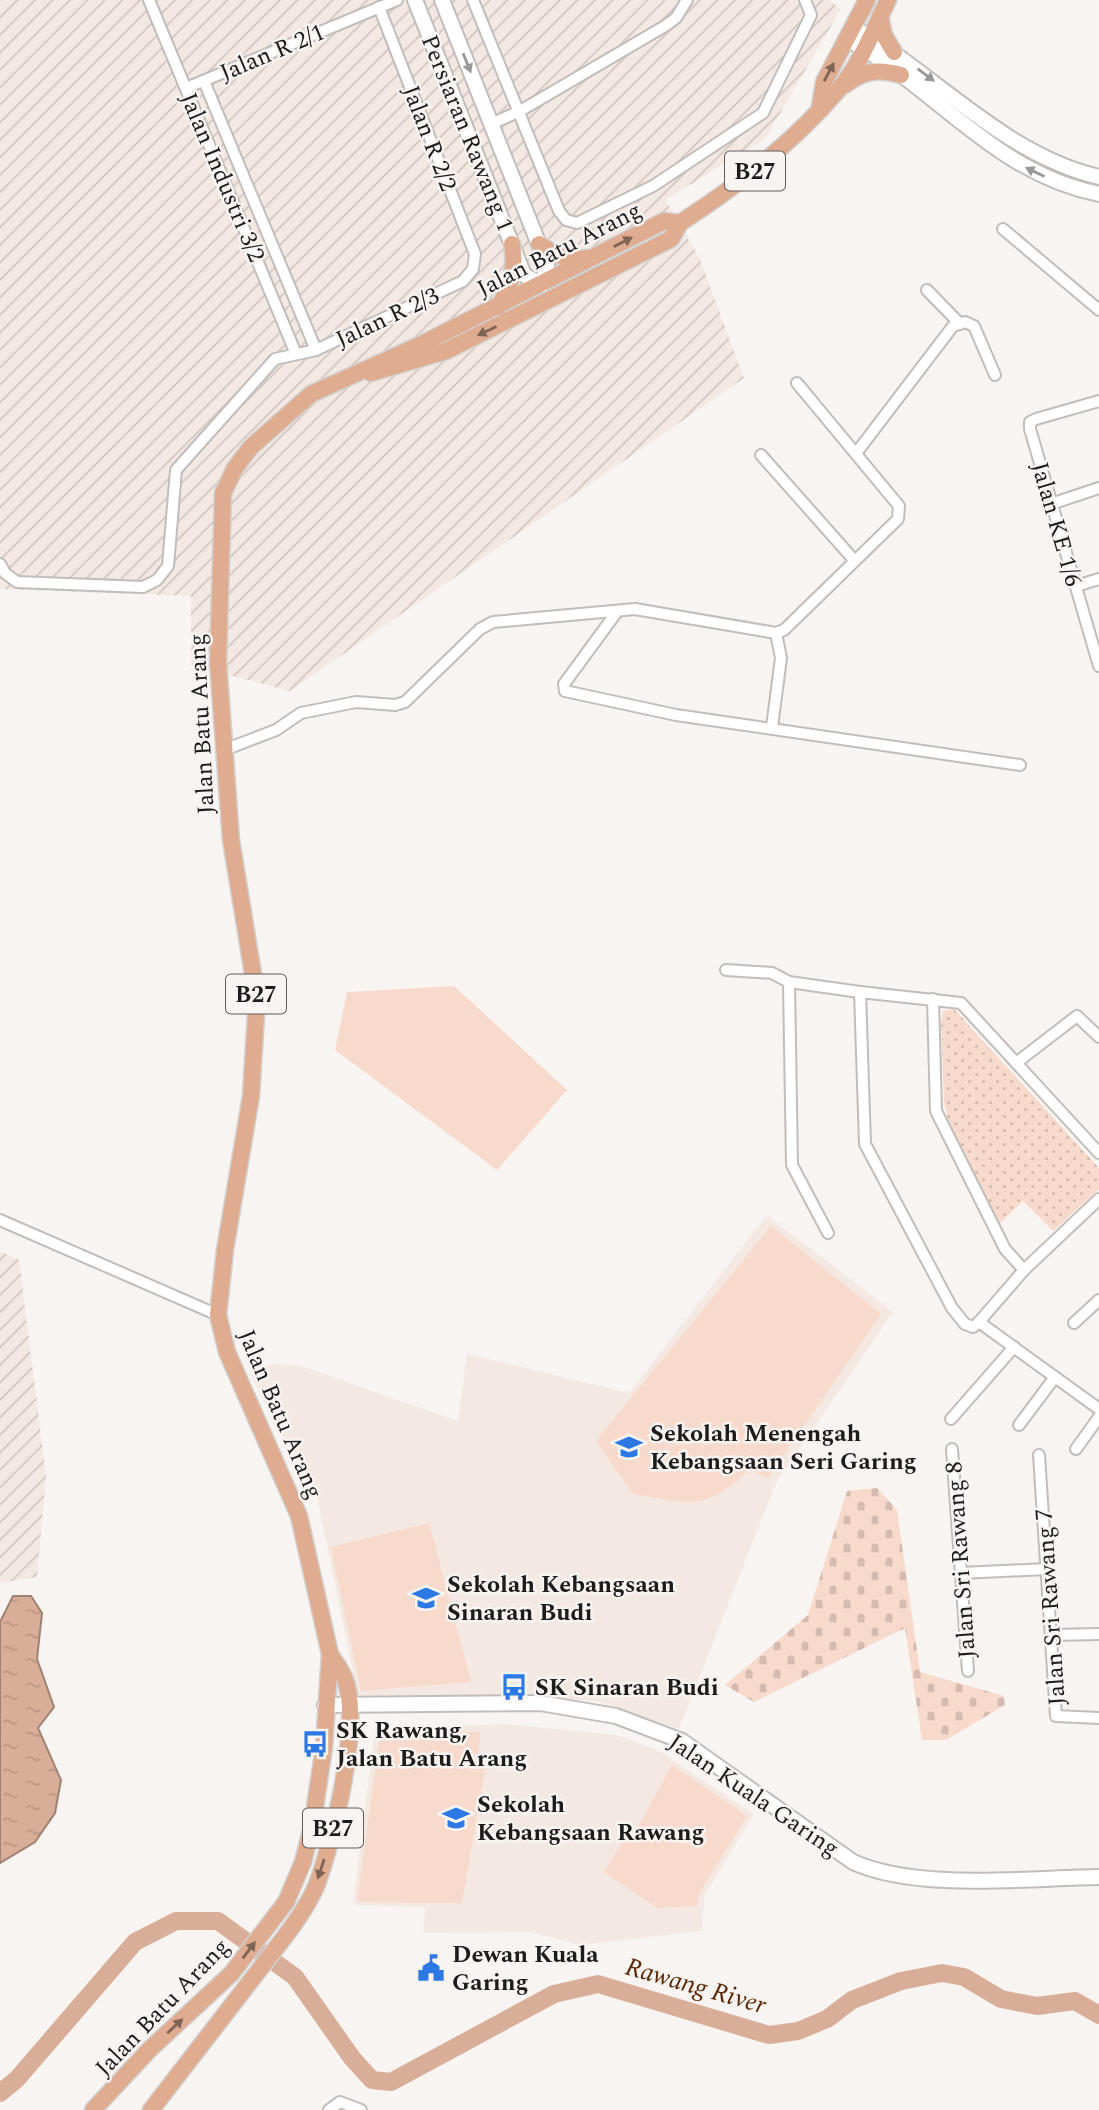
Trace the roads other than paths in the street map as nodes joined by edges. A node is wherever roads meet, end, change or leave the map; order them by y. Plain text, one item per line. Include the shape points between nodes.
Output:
1 (149, 0) edge
2 (397, 0) edge
3 (415, 0) edge
4 (442, 0) edge
5 (473, 0) edge
6 (687, 0) edge
7 (805, 0) edge
8 (867, 0) edge
9 (888, 0) edge
10 (379, 7) junction
11 (880, 16) junction
12 (850, 33) junction
13 (866, 42) junction
14 (894, 52) junction
15 (901, 75) junction
16 (204, 81) junction
17 (186, 88) junction
18 (840, 88) junction
19 (820, 107) junction
20 (520, 111) junction
21 (491, 124) junction
22 (1099, 177) edge
23 (1099, 194) edge
24 (680, 223) junction
25 (1003, 229) dead end
26 (512, 244) junction
27 (539, 244) junction
28 (593, 258) junction
29 (473, 269) joint
30 (541, 285) junction
31 (927, 290) dead end
32 (572, 291) junction
33 (498, 307) junction
34 (1099, 310) edge
35 (528, 312) junction
36 (960, 324) junction
37 (316, 350) junction
38 (296, 354) junction
39 (995, 375) dead end
40 (352, 376) junction
41 (797, 383) dead end
42 (1099, 401) edge
43 (856, 452) junction
44 (761, 455) dead end
45 (1099, 488) edge
46 (1051, 504) junction
47 (854, 560) junction
48 (0, 564) edge
49 (1099, 579) edge
50 (1076, 586) junction
51 (616, 613) junction
52 (776, 633) junction
53 (1099, 666) edge
54 (772, 727) junction
55 (224, 751) junction
56 (1020, 765) dead end
57 (726, 970) dead end
58 (789, 982) junction
59 (860, 992) junction
60 (933, 999) junction
61 (1099, 1037) edge
62 (1016, 1063) junction
63 (1099, 1153) edge
64 (1099, 1199) edge
65 (0, 1220) edge
66 (828, 1233) dead end
67 (1024, 1270) junction
68 (1099, 1300) edge
69 (218, 1314) junction
70 (979, 1322) junction
71 (1074, 1323) dead end
72 (1014, 1347) junction
73 (1055, 1377) junction
74 (1099, 1409) edge
75 (1099, 1418) edge
76 (951, 1419) dead end
77 (1019, 1425) dead end
78 (1076, 1448) dead end
79 (952, 1449) dead end
80 (1040, 1455) dead end
81 (1047, 1569) junction
82 (961, 1573) junction
83 (1099, 1634) edge
84 (1051, 1635) junction
85 (330, 1654) junction
86 (968, 1671) dead end
87 (326, 1705) junction
88 (350, 1706) junction
89 (1099, 1718) edge
90 (1099, 1877) edge
91 (152, 2109) edge
92 (93, 2110) edge
93 (329, 2110) edge
94 (361, 2110) edge

1 - 17 street, Jalan Industri 3/2
2 - 10 street, Jalan R 2/1
3 - 26 street, Persiaran Rawang 1
4 -> 21 street, Persiaran Rawang 1
5 - 20 street
6 - 20 street via 665,26
7 - 20 street via 811,15 763,113 653,186 577,223 566,220 559,211
8 - 12 main road, Jalan Batu Arang / B27
9 - 11 main road, Jalan Batu Arang / B27
10 - 16 street, Jalan R 2/1
10 - 29 street, Jalan R 2/2 via 475,254
11 - 13 main road, Jalan Batu Arang / B27
11 - 14 main road
12 - 13 street
19 -> 12 main road, Jalan Batu Arang / B27 via 824,82
13 - 14 street
13 - 15 street
13 - 18 main road, Jalan Batu Arang / B27
14 -> 22 street via 1010,138 1049,160
15 - 18 main road via 870,71
23 -> 15 street via 1073,189 1000,154
16 - 17 street, Jalan R 2/1
16 - 37 street
17 - 38 street, Jalan Industri 3/2
18 - 19 main road, Jalan Batu Arang / B27
19 - 24 main road, Jalan Batu Arang / B27 via 775,155
20 - 21 street
21 - 27 street, Persiaran Rawang 1
28 -> 24 main road, Jalan Batu Arang / B27 via 664,221
24 - 32 main road via 671,239
25 - 34 street
26 - 30 street, Persiaran Rawang 1 via 524,275
26 - 33 main road via 513,276
27 - 28 main road via 573,260
27 - 30 street, Persiaran Rawang 1 via 547,265
28 - 30 main road, Jalan Batu Arang / B27
29 - 37 street, Jalan R 2/3 via 463,281
30 - 32 main road
30 - 33 main road, Jalan Batu Arang / B27
30 - 35 main road
31 - 36 street
32 - 35 main road
33 - 40 main road, Jalan Batu Arang / B27
35 -> 40 main road via 446,351 377,373
36 - 39 street via 974,326
36 - 43 street via 953,326
37 - 38 street, Jalan R 2/3
38 - 48 street, Jalan R 2/3 via 275,359 176,470 168,566 157,580 143,587 17,582
40 - 55 main road, Jalan Batu Arang / B27 via 311,394 251,447 223,493 218,662
41 - 43 street
42 - 46 street, Jalan KE 1/6 via 1030,422
43 - 47 street via 900,513
44 - 47 street
45 - 46 street
46 - 50 street, Jalan KE 1/6
47 - 52 street
49 - 50 street
50 - 53 street, Jalan KE 1/6
51 - 52 street via 635,609
51 - 54 street via 564,684 565,691 676,715
51 - 55 street via 493,622 480,629 405,702 356,702 301,713 276,730
52 - 54 street via 781,658
54 - 56 street
55 - 69 main road, Jalan Batu Arang / B27 via 231,840 257,998 251,1096
57 - 58 street via 772,973
58 - 59 street
58 - 66 street via 792,1165
59 - 60 street
59 - 70 street via 865,1144 961,1319 968,1327
60 - 62 street via 961,1003
60 - 67 street via 936,1111 1005,1249
61 - 62 street via 1077,1016
62 - 63 street
64 - 67 street
65 - 69 street
67 - 70 street
68 - 71 street
69 - 85 main road, Jalan Batu Arang / B27 via 227,1352 299,1516
70 - 72 street
72 - 73 street
72 - 76 street
73 - 74 street
73 - 77 street
75 - 78 street
79 - 82 street, Jalan Sri Rawang 8
80 - 81 street, Jalan Sri Rawang 7
81 - 82 street
81 - 84 street, Jalan Sri Rawang 7
82 - 86 street, Jalan Sri Rawang 8
83 - 84 street
84 - 89 street, Jalan Sri Rawang 7 via 1056,1716
85 - 87 main road, Jalan Batu Arang / B27
85 - 88 main road, Jalan Batu Arang / B27 via 345,1678
87 - 88 street, Jalan Kuala Garing
92 -> 87 main road, Jalan Batu Arang / B27 via 231,1974 286,1902 303,1862 320,1788
88 - 90 street, Jalan Kuala Garing via 520,1703 616,1716 682,1741 853,1862 883,1873 931,1879
88 -> 91 main road, Jalan Batu Arang / B27 via 348,1750 331,1838 316,1885 283,1939
93 - 94 street via 340,2102

